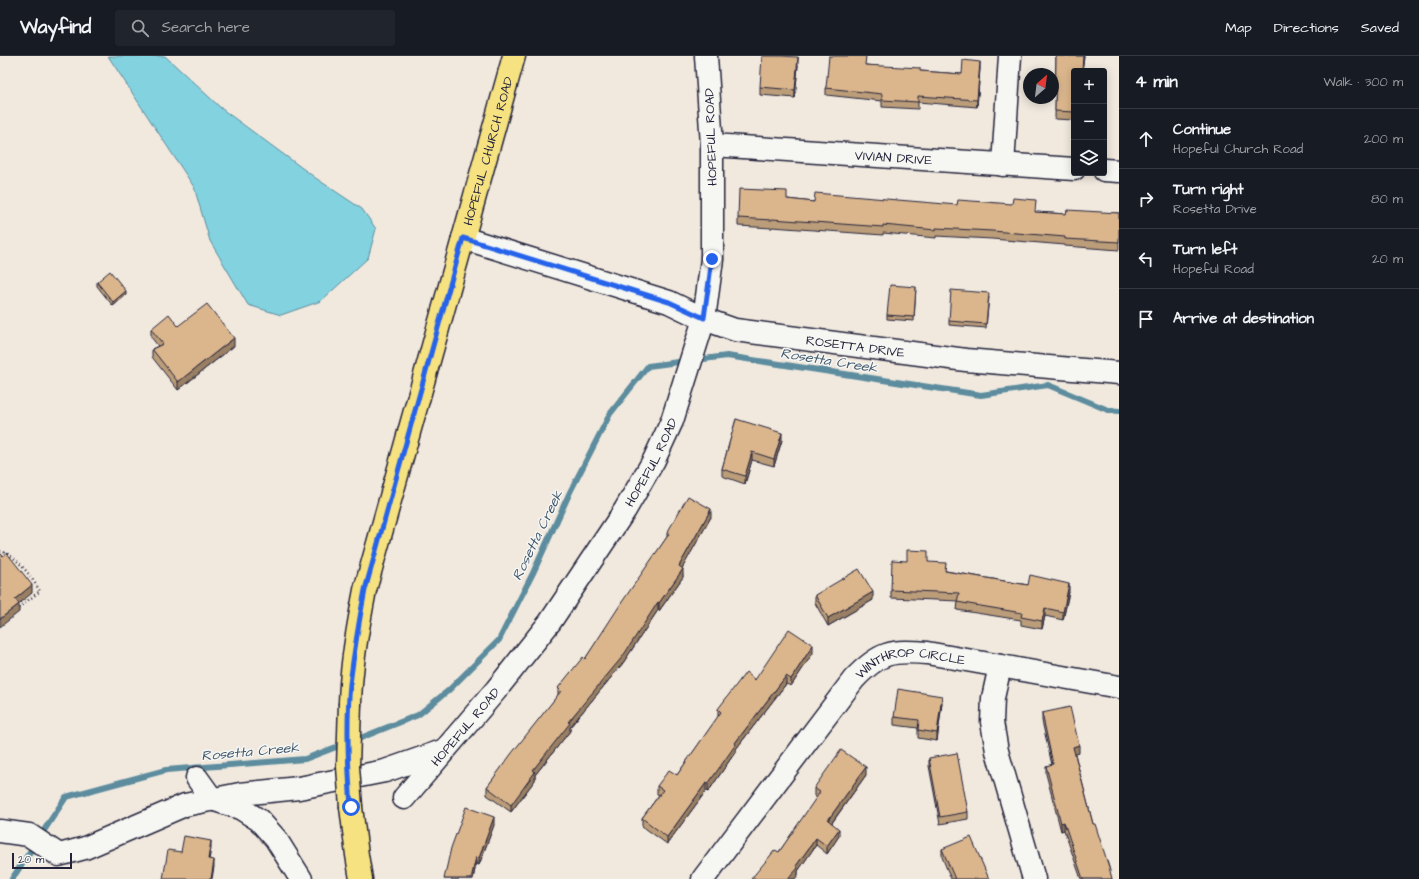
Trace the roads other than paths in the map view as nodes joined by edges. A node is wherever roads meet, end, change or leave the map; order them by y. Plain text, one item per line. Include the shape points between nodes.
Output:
1 (514, 56) edge
2 (706, 56) edge
3 (1010, 56) edge
4 (712, 146) junction
5 (1003, 165) junction
6 (1071, 169) edge
7 (1107, 170) edge
8 (1119, 171) edge
9 (463, 238) junction
10 (704, 318) junction
11 (1119, 373) edge
12 (1000, 666) junction
13 (1119, 687) edge
14 (444, 750) junction
15 (197, 778) dead end
16 (404, 798) dead end
17 (212, 799) junction
18 (0, 831) edge
19 (302, 879) edge
20 (362, 879) edge
21 (703, 879) edge
22 (1034, 879) edge

1 - 9 main road, HOPEFUL CHURCH ROAD
2 - 4 street, HOPEFUL ROAD
3 - 5 street
4 - 5 street, VIVIAN DRIVE
4 - 10 street, HOPEFUL ROAD via 712,259
5 - 6 street, VIVIAN DRIVE
7 - 8 street
9 - 10 street, ROSETTA DRIVE via 669,302
9 - 20 main road, HOPEFUL CHURCH ROAD, bridge via 365,590 356,638 350,686 348,768
10 - 11 street, ROSETTA DRIVE via 735,330 966,360
10 - 14 street, HOPEFUL ROAD via 672,421 654,460 625,510 550,622
12 - 13 street, WINTHROP CIRCLE
12 - 21 street, WINTHROP CIRCLE via 907,651 886,654 868,664
12 - 22 street via 993,698 992,722 997,751
14 - 16 street, HOPEFUL ROAD
14 - 17 street via 385,771 299,788
15 - 17 street
17 - 18 street via 185,805 85,848 60,854 38,841
17 - 19 street via 240,808 259,820 276,839

